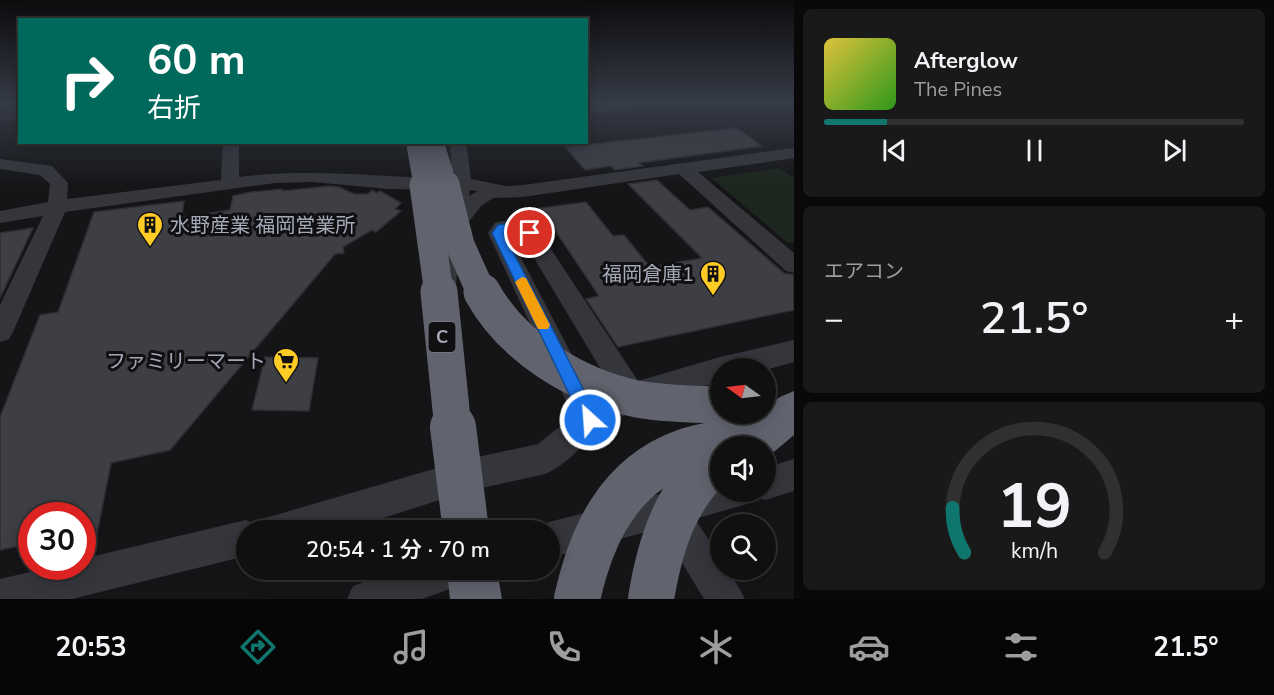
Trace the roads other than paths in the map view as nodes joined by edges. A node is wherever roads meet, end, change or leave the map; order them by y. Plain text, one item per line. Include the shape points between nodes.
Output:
1 (231, 144) edge
2 (412, 144) edge
3 (417, 144) edge
4 (433, 144) edge
5 (458, 144) edge
6 (794, 153) edge
7 (0, 164) edge
8 (685, 170) junction
9 (230, 183) junction
10 (462, 184) junction
11 (523, 191) junction
12 (57, 207) junction
13 (0, 217) edge
14 (454, 231) junction
15 (794, 265) edge
16 (0, 332) edge
17 (794, 351) edge
18 (765, 358) edge
19 (710, 372) edge
20 (632, 396) junction
21 (710, 405) edge
22 (780, 410) edge
23 (590, 420) junction
24 (761, 436) edge
25 (710, 464) edge
26 (468, 475) junction
27 (794, 476) edge
28 (776, 481) edge
29 (710, 499) edge
30 (670, 510) junction
31 (319, 520) edge
32 (454, 520) edge
33 (466, 520) edge
34 (468, 520) edge
35 (560, 537) edge
36 (236, 540) edge
37 (423, 580) edge
38 (461, 580) edge
39 (474, 580) edge
40 (0, 598) edge
41 (366, 599) edge
42 (464, 599) edge
43 (477, 599) edge
44 (577, 599) edge
45 (651, 599) edge
46 (726, 599) edge

1 - 9 street
2 - 32 highway, bridge via 428,241 443,441
3 - 33 highway, C, bridge
4 - 21 highway, bridge via 459,243 492,309 522,342 567,373 624,395
5 - 10 street
6 - 8 street
7 - 12 street via 46,170 59,183
8 - 11 street
8 - 15 street
9 - 10 street via 313,177
9 - 12 street
10 - 11 street
10 - 14 street
11 - 14 street via 488,193 467,205
12 - 13 street
12 - 16 street
14 - 26 street via 442,294 472,441
17 - 18 street
19 - 20 street
20 - 23 street
20 - 23 street via 530,233 521,228 502,228 498,233
22 - 24 highway
22 - 44 highway, bridge via 746,433 660,462 621,494 592,541
23 - 26 street via 545,458
25 - 45 highway, bridge via 683,496 665,534
26 - 31 street
26 - 34 street
27 - 28 street
29 - 30 street
30 - 35 street
30 - 46 street
36 - 40 street
37 - 41 street
38 - 42 highway
39 - 43 highway

